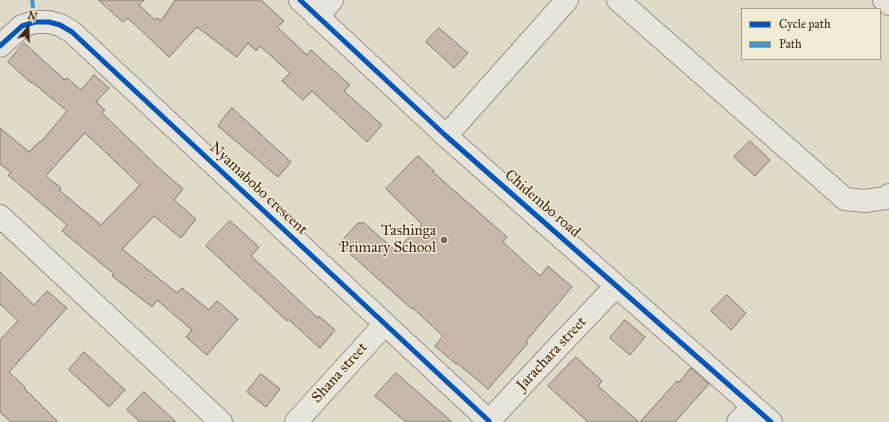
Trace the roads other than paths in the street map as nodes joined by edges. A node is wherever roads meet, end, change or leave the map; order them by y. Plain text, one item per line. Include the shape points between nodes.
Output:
1 (300, 0) edge
2 (332, 0) edge
3 (567, 0) edge
4 (618, 0) edge
5 (884, 0) edge
6 (889, 4) edge
7 (317, 17) junction
8 (0, 46) edge
9 (446, 136) junction
10 (889, 195) edge
11 (0, 216) edge
12 (616, 286) junction
13 (385, 324) junction
14 (753, 406) junction
15 (489, 421) edge
16 (221, 422) edge
17 (296, 422) edge
18 (738, 422) edge
19 (771, 422) edge

1 - 7 street, Chidembo road
2 - 7 street
3 - 9 street
4 - 10 street via 845,199 865,201 886,198
5 - 6 street
7 - 9 street, Chidembo road
8 - 13 street, Nyamabobo crescent via 22,26 35,22 49,22 72,32
9 - 12 street, Chidembo road
11 - 16 street
12 - 14 street, Chidembo road
12 - 15 street, Jarachara street
13 - 15 street, Nyamabobo crescent
13 - 17 street, Shana street
14 - 18 street
14 - 19 street, Chidembo road

